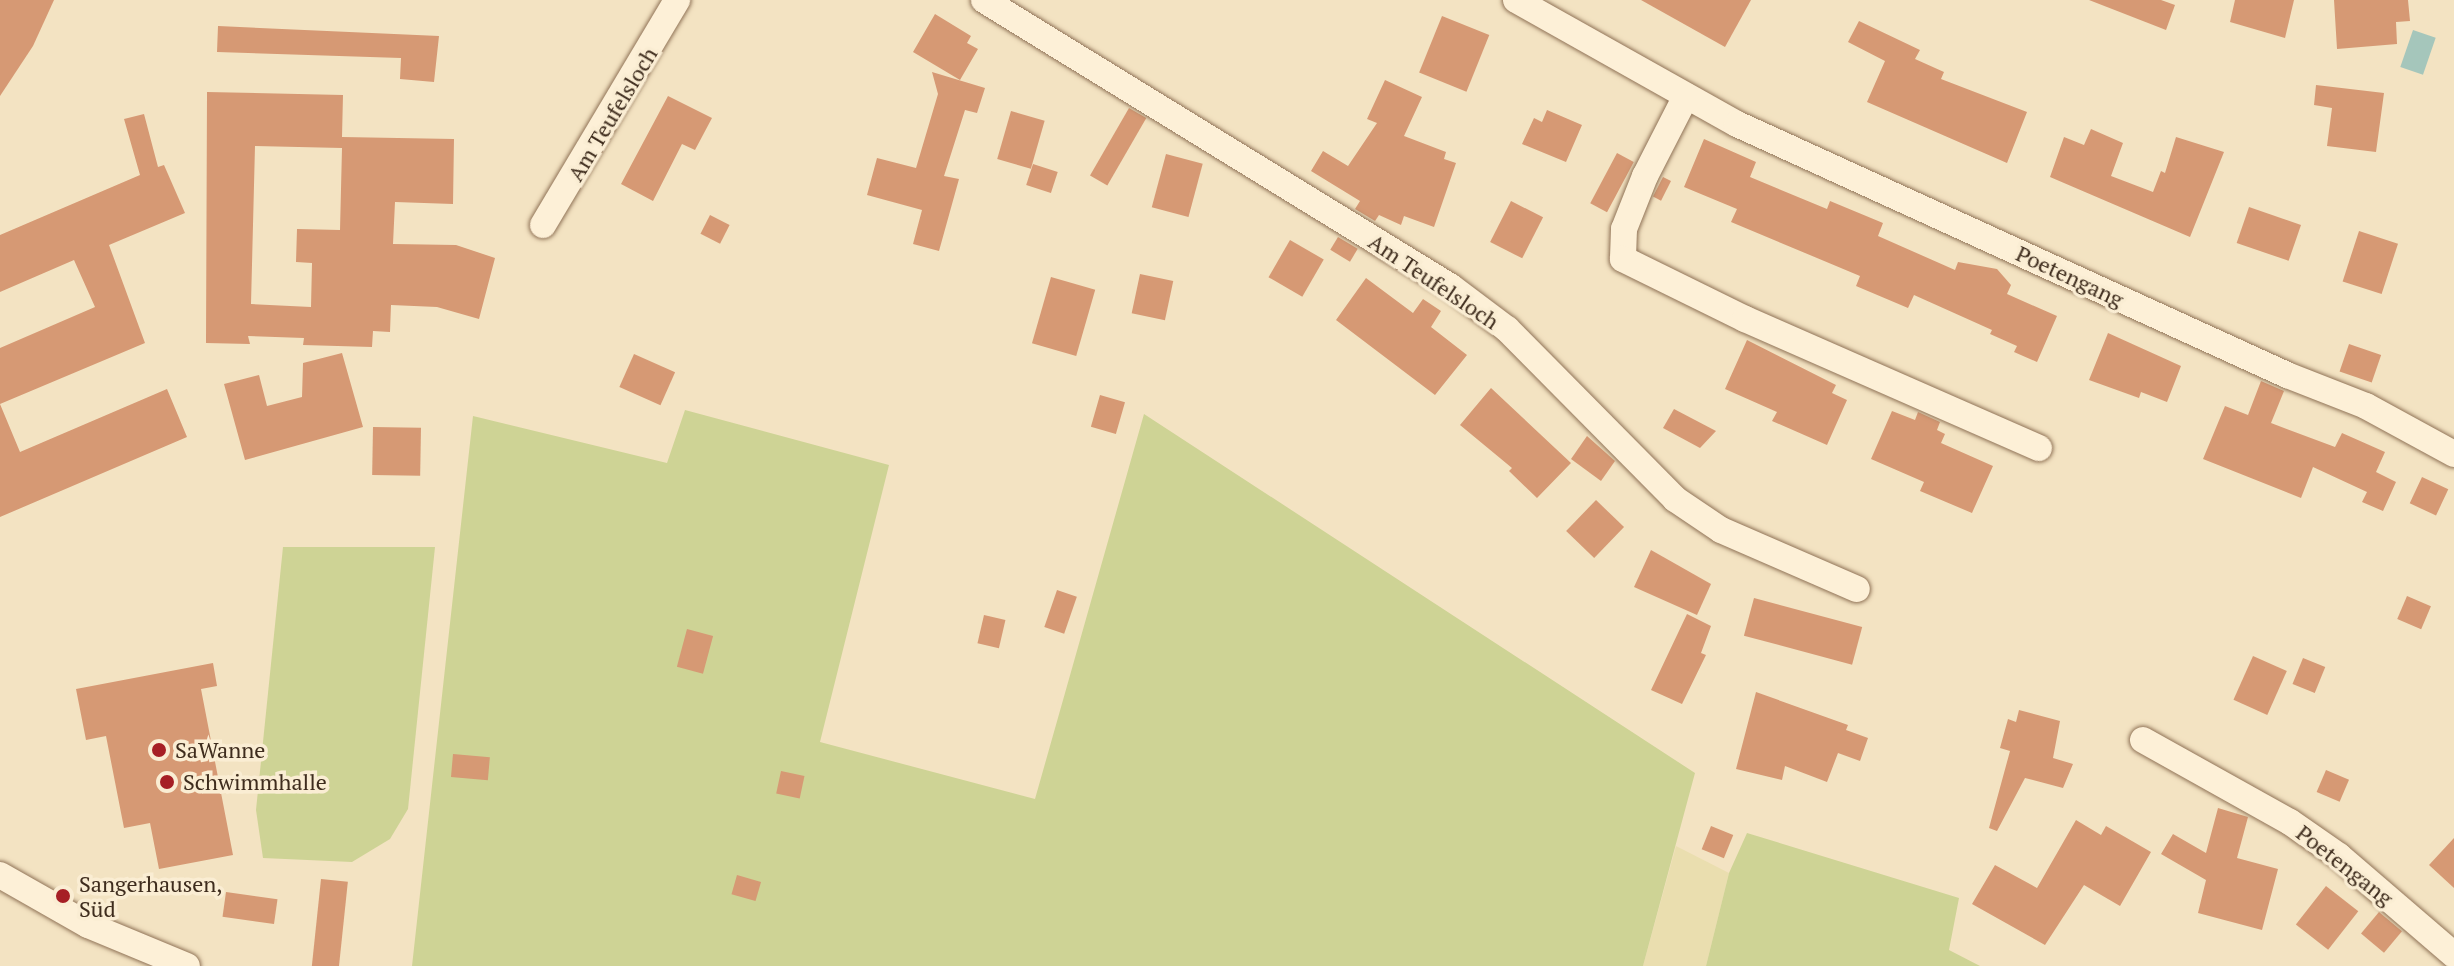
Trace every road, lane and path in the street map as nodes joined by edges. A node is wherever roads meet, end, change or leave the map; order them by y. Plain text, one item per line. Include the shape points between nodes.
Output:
1 (677, 0) edge
2 (984, 0) edge
3 (1516, 0) edge
4 (1686, 96) junction
5 (543, 225) dead end
6 (2039, 448) dead end
7 (2454, 454) edge
8 (1857, 589) dead end
9 (2143, 740) dead end
10 (0, 875) edge
11 (2454, 955) edge
12 (187, 966) edge

1 - 5 street, Am Teufelsloch
2 - 8 street, Am Teufelsloch via 1451,287 1507,329 1675,499 1721,530
3 - 4 street, Poetengang
4 - 6 street via 1629,216 1623,259 1745,319
4 - 7 street, Poetengang via 2287,375 2366,406
9 - 11 street, Poetengang via 2303,830
10 - 12 street via 88,925

